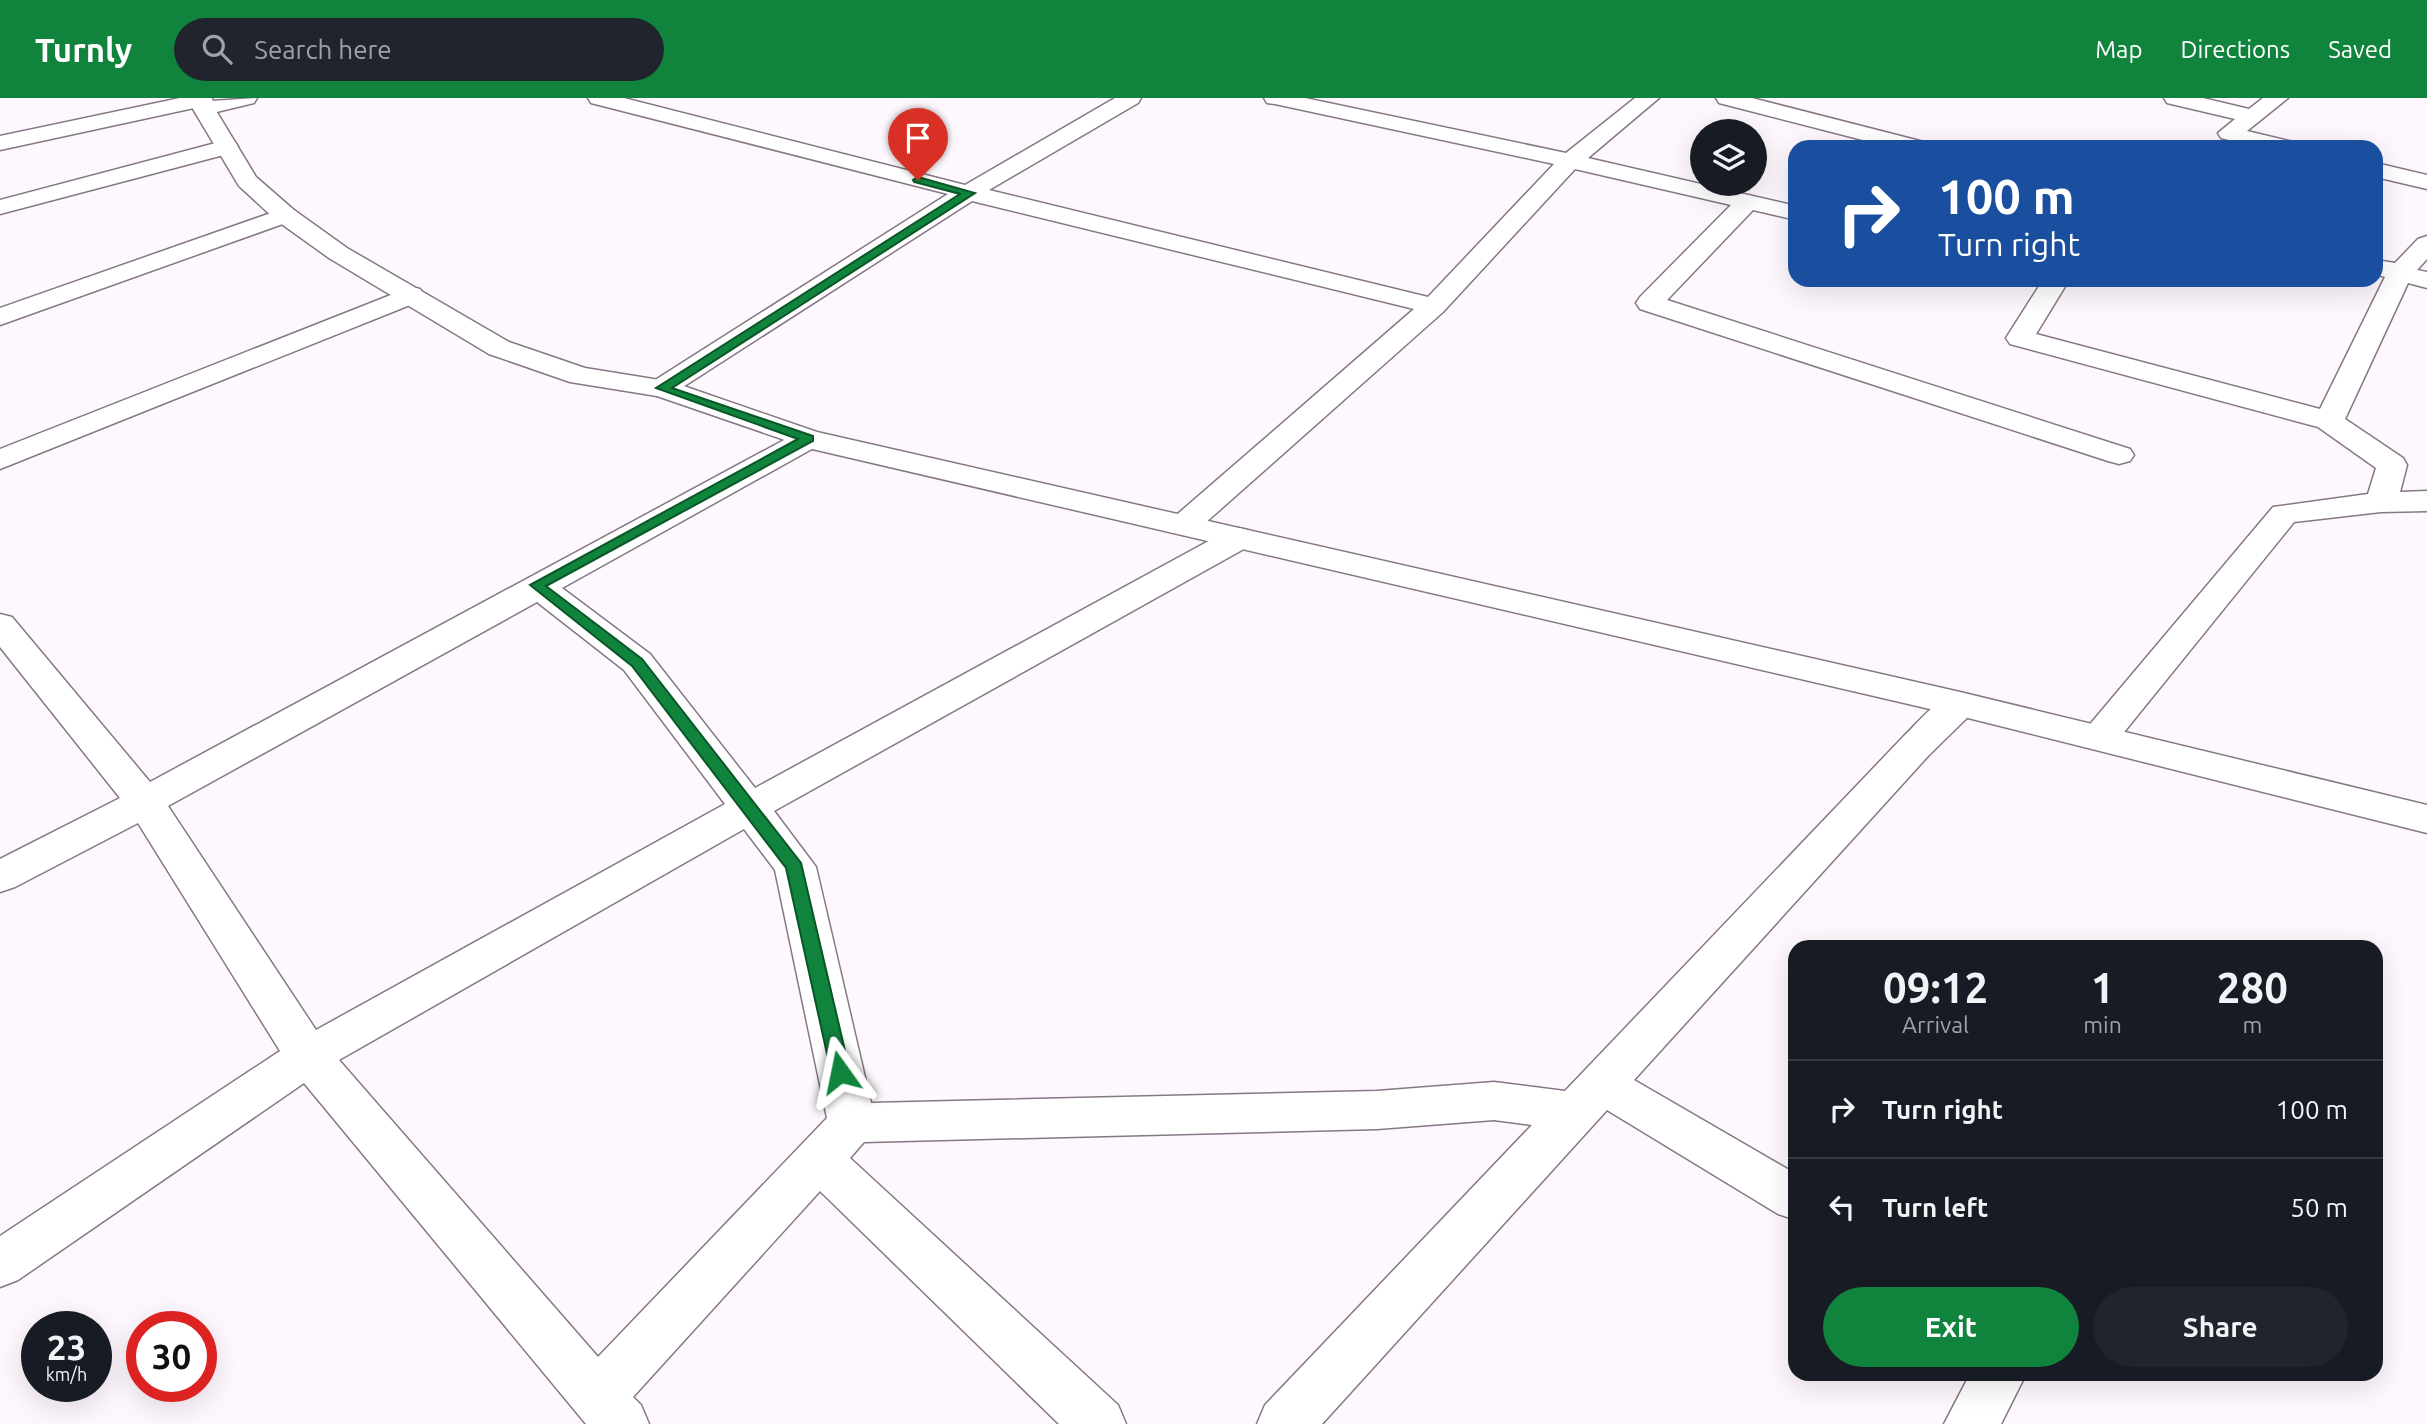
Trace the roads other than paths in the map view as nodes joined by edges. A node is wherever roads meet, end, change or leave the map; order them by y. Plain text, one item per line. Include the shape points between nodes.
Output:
1 (247, 98) edge
2 (599, 98) edge
3 (1130, 98) edge
4 (1275, 98) edge
5 (1648, 98) edge
6 (2175, 98) edge
7 (2277, 98) edge
8 (1732, 99) edge
9 (202, 102) edge
10 (641, 102) edge
11 (2252, 117) junction
12 (1889, 140) edge
13 (2257, 140) edge
14 (0, 143) edge
15 (227, 147) junction
16 (1570, 161) junction
17 (2383, 172) edge
18 (2427, 183) edge
19 (970, 193) junction
20 (1748, 202) junction
21 (0, 207) edge
22 (1788, 211) edge
23 (285, 215) junction
24 (2427, 244) edge
25 (2401, 273) edge
26 (2052, 287) edge
27 (411, 295) junction
28 (1434, 306) junction
29 (0, 317) edge
30 (662, 388) junction
31 (2329, 421) junction
32 (808, 439) junction
33 (2119, 455) dead end
34 (0, 460) edge
35 (2427, 501) edge
36 (2381, 502) junction
37 (1184, 525) junction
38 (1239, 538) junction
39 (537, 585) junction
40 (0, 624) edge
41 (1959, 704) junction
42 (2099, 738) junction
43 (145, 802) junction
44 (749, 808) junction
45 (2427, 819) edge
46 (0, 877) edge
47 (308, 1056) junction
48 (1589, 1098) junction
49 (835, 1141) junction
50 (1788, 1195) edge
51 (0, 1264) edge
52 (1995, 1381) edge
53 (609, 1410) edge
54 (1098, 1424) edge
55 (1285, 1424) edge
56 (1972, 1424) edge

1 - 9 street
2 - 10 street
3 - 19 street
4 - 16 street
5 - 16 street
6 - 11 street
7 - 11 street
8 - 12 street
9 - 14 street
9 - 15 street
10 - 19 street
11 - 13 street via 2229,133
15 - 21 street
15 - 23 street via 247,181
16 - 20 street
16 - 28 street
17 - 18 street
19 - 28 street
19 - 30 street
20 - 22 street
20 - 33 street via 1649,303
23 - 27 street via 338,253
23 - 29 street
24 - 25 street
25 - 31 street
26 - 31 street via 2020,338
27 - 30 street via 499,348 580,376
27 - 34 street
28 - 37 street
30 - 32 street
31 - 36 street via 2392,465
32 - 37 street
32 - 39 street
35 - 36 street
36 - 42 street via 2284,514
37 - 38 street
38 - 41 street
38 - 44 street
39 - 43 street
39 - 44 street via 637,662
40 - 43 street
41 - 42 street
41 - 48 street
42 - 45 street
43 - 46 street
43 - 47 street
44 - 47 street
44 - 49 street via 794,867
47 - 51 street
47 - 53 street
48 - 49 street
48 - 50 street
48 - 55 street
49 - 53 street
49 - 54 street
52 - 56 street

